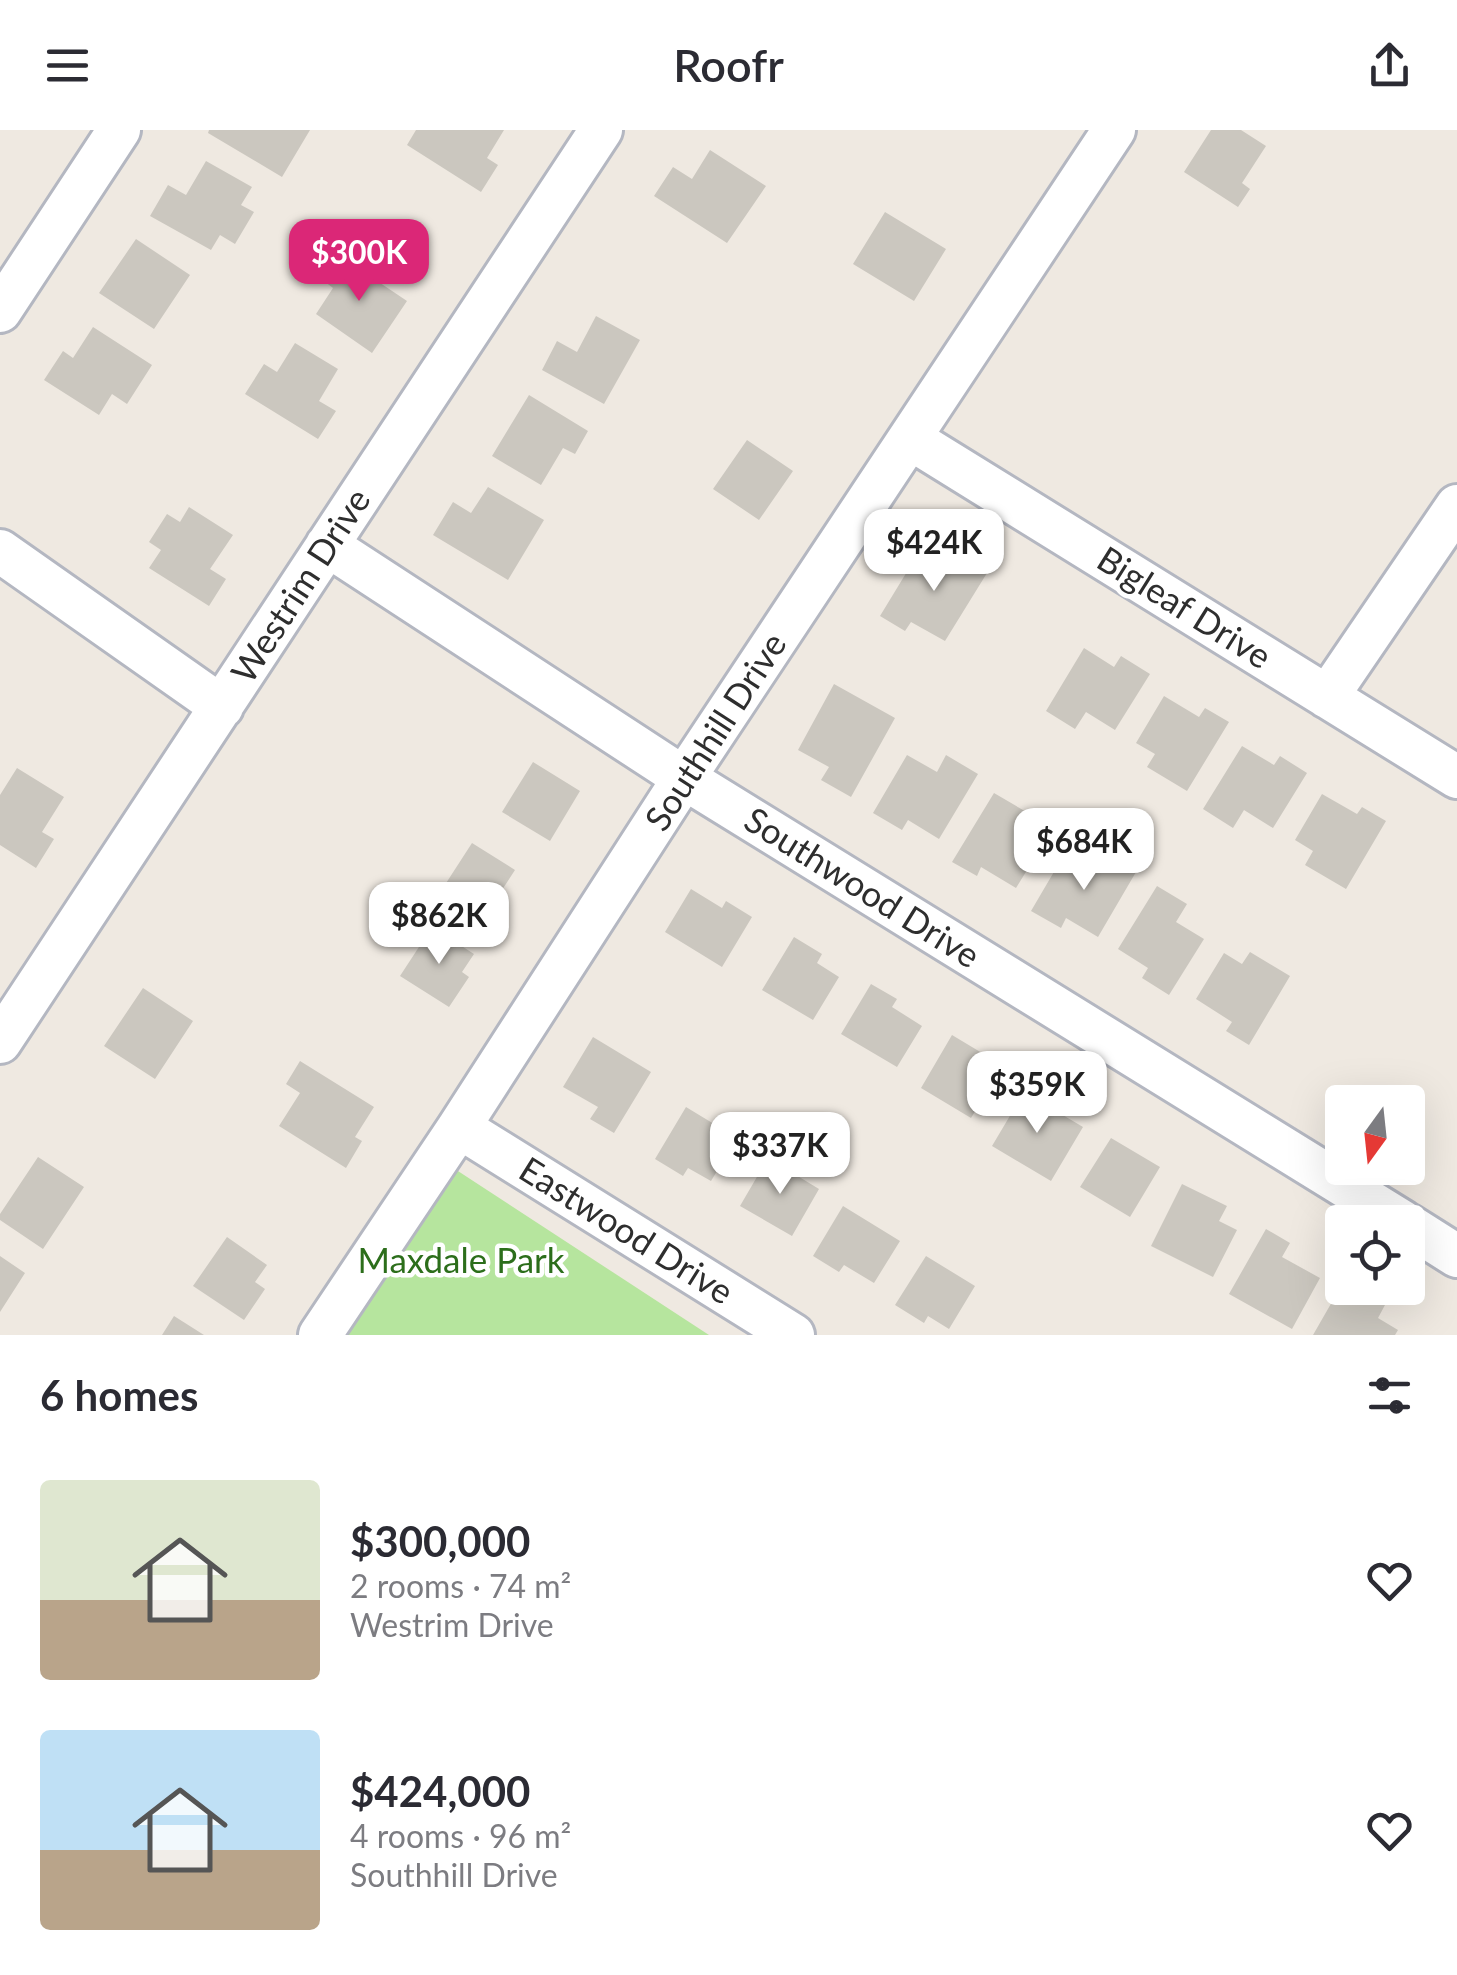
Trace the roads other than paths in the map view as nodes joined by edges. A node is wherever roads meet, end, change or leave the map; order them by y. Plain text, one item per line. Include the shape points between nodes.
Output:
1 (119, 130) edge
2 (601, 130) edge
3 (1114, 130) edge
4 (0, 311) edge
5 (910, 439) junction
6 (1457, 506) edge
7 (326, 545) junction
8 (0, 551) edge
9 (1327, 697) junction
10 (222, 707) junction
11 (1457, 777) edge
12 (684, 778) junction
13 (0, 1042) edge
14 (459, 1127) junction
15 (1374, 1205) edge
16 (1425, 1236) edge
17 (1457, 1256) edge
18 (320, 1335) edge
19 (792, 1335) edge

1 - 4 street
2 - 7 street, Westrim Drive
3 - 5 street, Southhill Drive
5 - 9 street, Bigleaf Drive
5 - 12 street, Southhill Drive
6 - 9 street
7 - 10 street, Westrim Drive
7 - 12 street, Southwood Drive
8 - 10 street
9 - 11 street, Bigleaf Drive
10 - 13 street, Westrim Drive
12 - 14 street, Southhill Drive
12 - 15 street, Southwood Drive
14 - 18 street, Southhill Drive
14 - 19 street, Eastwood Drive
16 - 17 street, Southwood Drive

